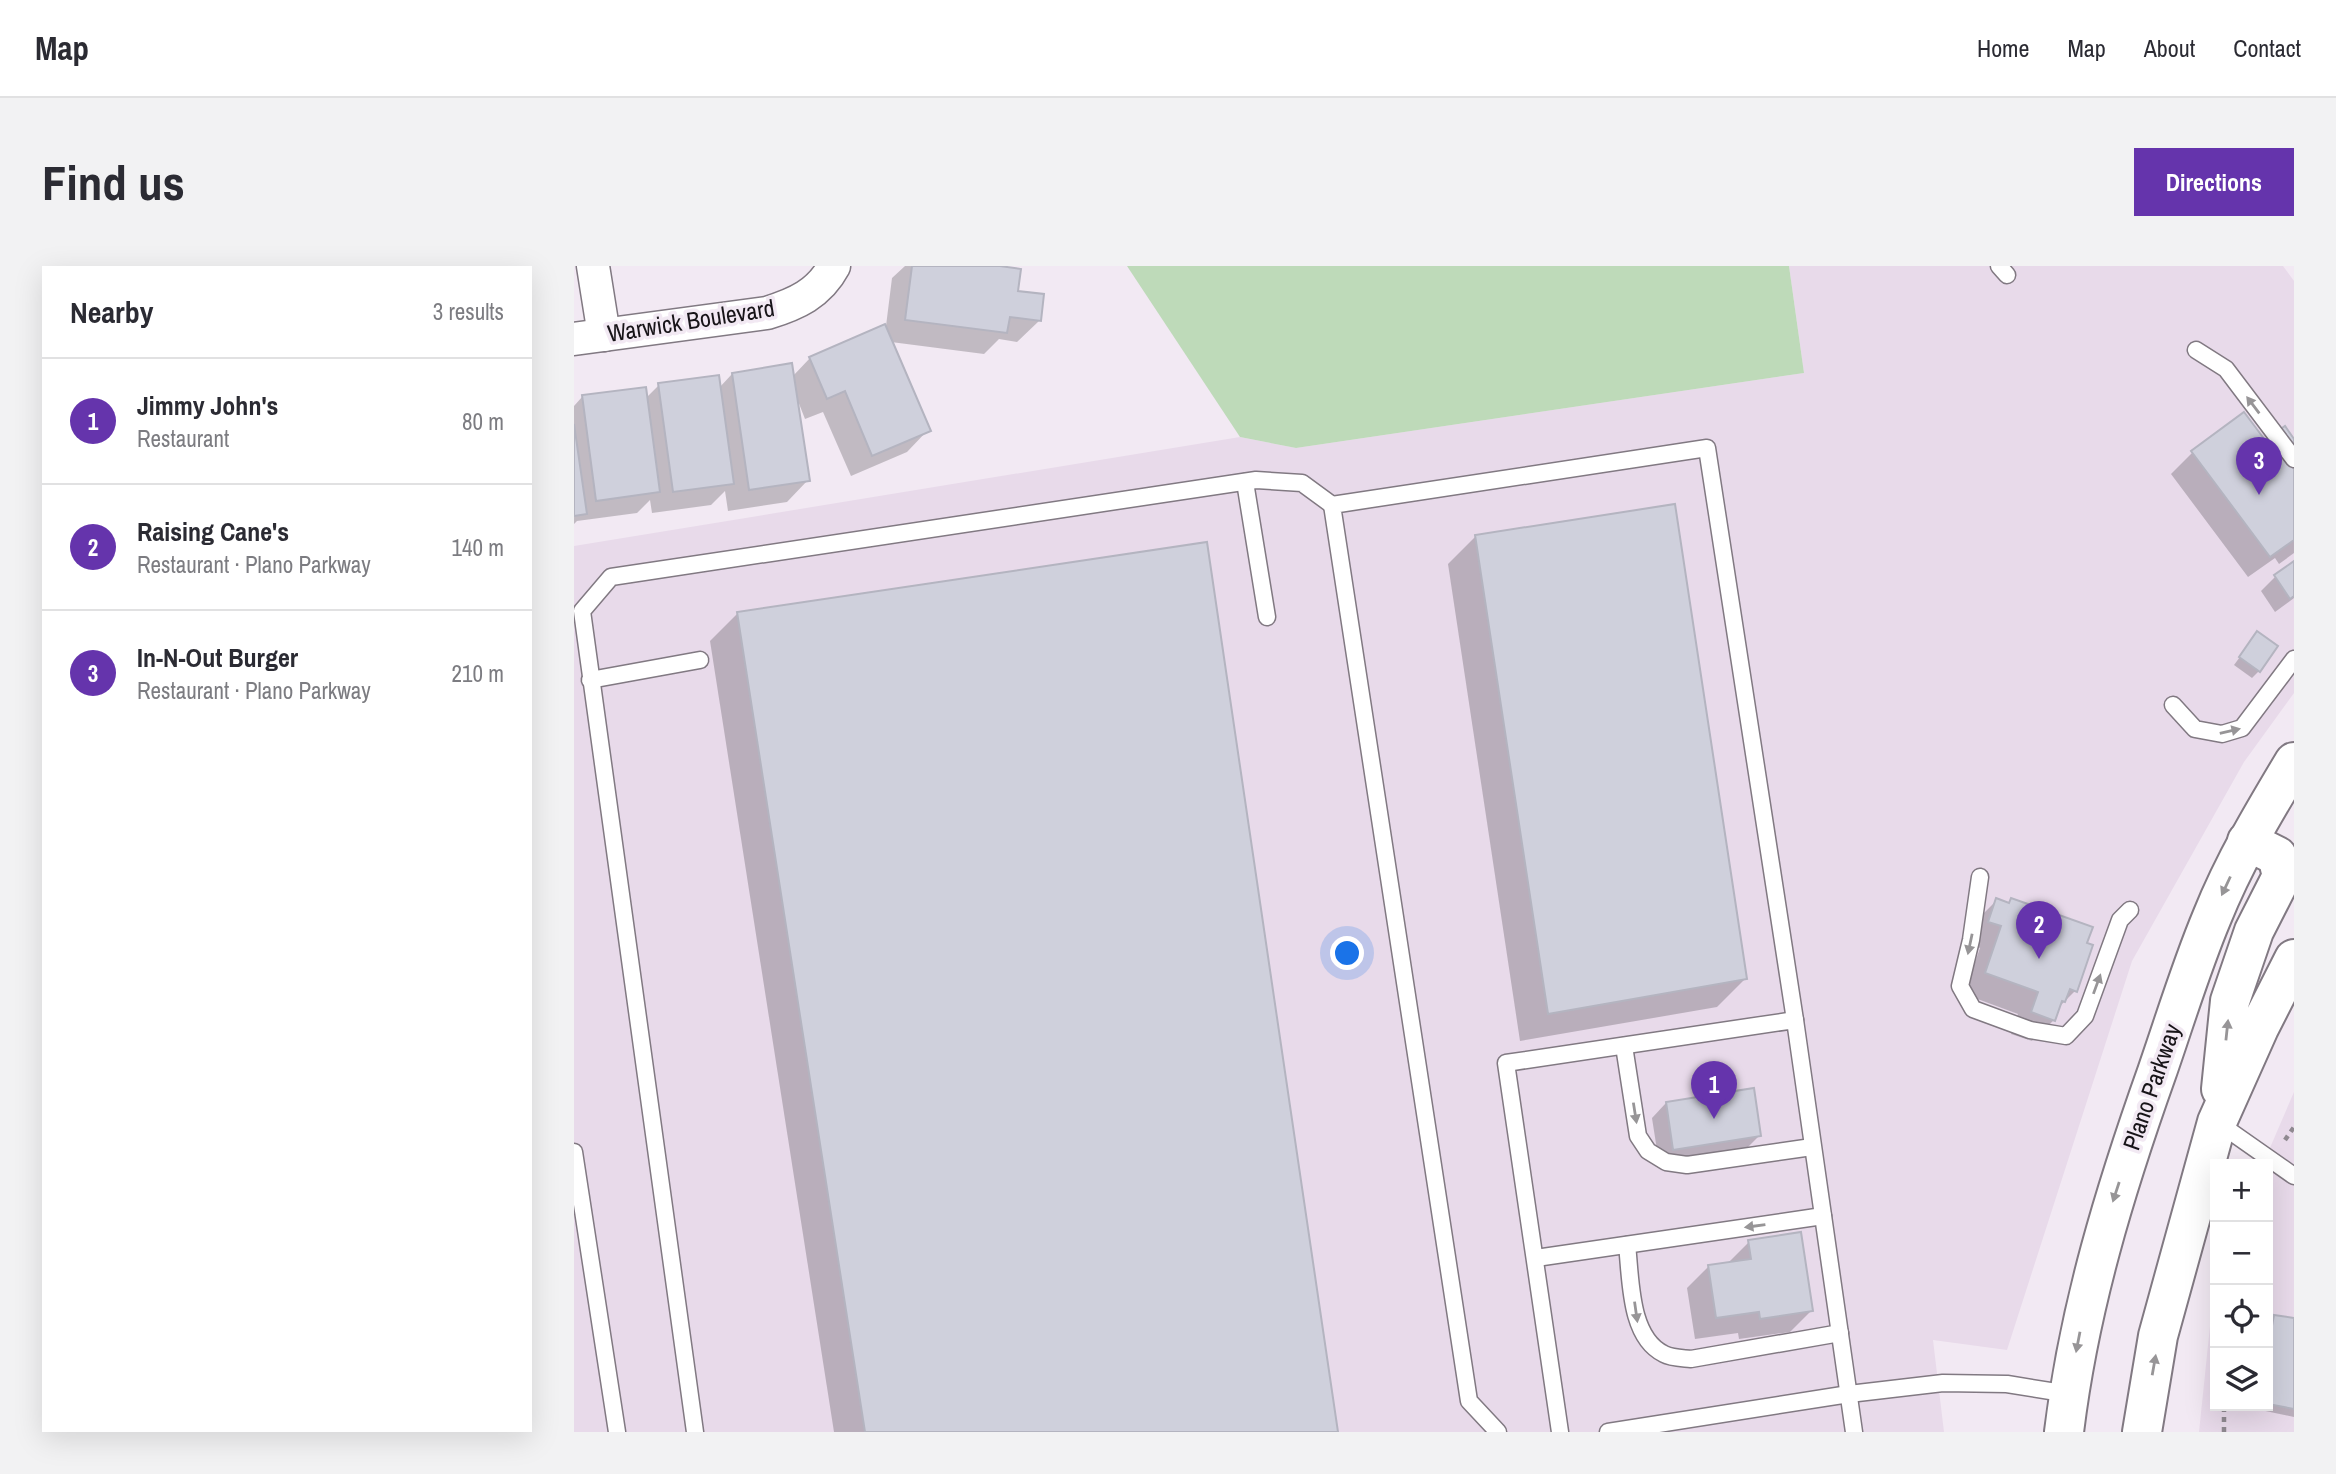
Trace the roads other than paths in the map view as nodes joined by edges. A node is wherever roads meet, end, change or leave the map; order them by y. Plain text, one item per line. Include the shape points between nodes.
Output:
1 (593, 266) edge
2 (834, 266) edge
3 (589, 337) edge
4 (2196, 350) dead end
5 (2294, 459) edge
6 (1245, 482) junction
7 (1332, 505) junction
8 (1267, 617) dead end
9 (2294, 659) edge
10 (700, 660) dead end
11 (590, 680) junction
12 (2173, 705) dead end
13 (2294, 762) edge
14 (2247, 841) junction
15 (1980, 877) dead end
16 (2130, 910) dead end
17 (2294, 959) edge
18 (1795, 1020) junction
19 (1625, 1045) junction
20 (2217, 1122) junction
21 (1812, 1147) junction
22 (574, 1152) edge
23 (2294, 1176) edge
24 (1823, 1216) junction
25 (1626, 1245) junction
26 (1536, 1258) junction
27 (1840, 1333) junction
28 (1849, 1394) junction
29 (2069, 1394) junction
30 (617, 1432) edge
31 (695, 1432) edge
32 (1499, 1432) edge
33 (1560, 1432) edge
34 (1608, 1432) edge
35 (1854, 1432) edge
36 (2064, 1432) edge
37 (2142, 1432) edge

1 - 3 street
2 - 3 street, Warwick Boulevard via 816,291 767,313
5 -> 4 lane via 2226,369
6 - 7 lane via 1302,483
6 - 8 lane
6 - 11 lane via 611,577 582,611
7 - 18 lane via 1707,448
7 - 32 lane via 1469,1401
12 -> 9 lane via 2195,729 2222,734 2242,728
10 - 11 lane
11 - 31 lane
13 - 14 main road, Plano Parkway
20 -> 14 main road via 2230,1001 2254,931 2281,876 2277,856
14 -> 29 main road, Plano Parkway via 2212,916 2129,1151 2090,1289
15 -> 16 lane via 1959,986 1973,1009 2030,1030 2066,1036 2085,1016 2120,920
17 - 20 main road
18 - 19 lane
18 - 21 lane
19 -> 21 lane via 1638,1136 1648,1151 1666,1162 1687,1165
19 - 26 lane via 1506,1063
20 - 23 lane
37 -> 20 main road via 2158,1336
21 - 24 lane
22 - 30 lane
24 -> 25 lane
24 - 27 lane
25 - 26 lane
25 -> 27 lane via 1638,1325 1650,1346 1666,1356 1691,1359
26 - 33 lane
27 - 28 lane
28 - 29 lane via 1943,1383 2007,1384
28 - 34 lane
28 - 35 lane
29 - 36 main road, Plano Parkway

